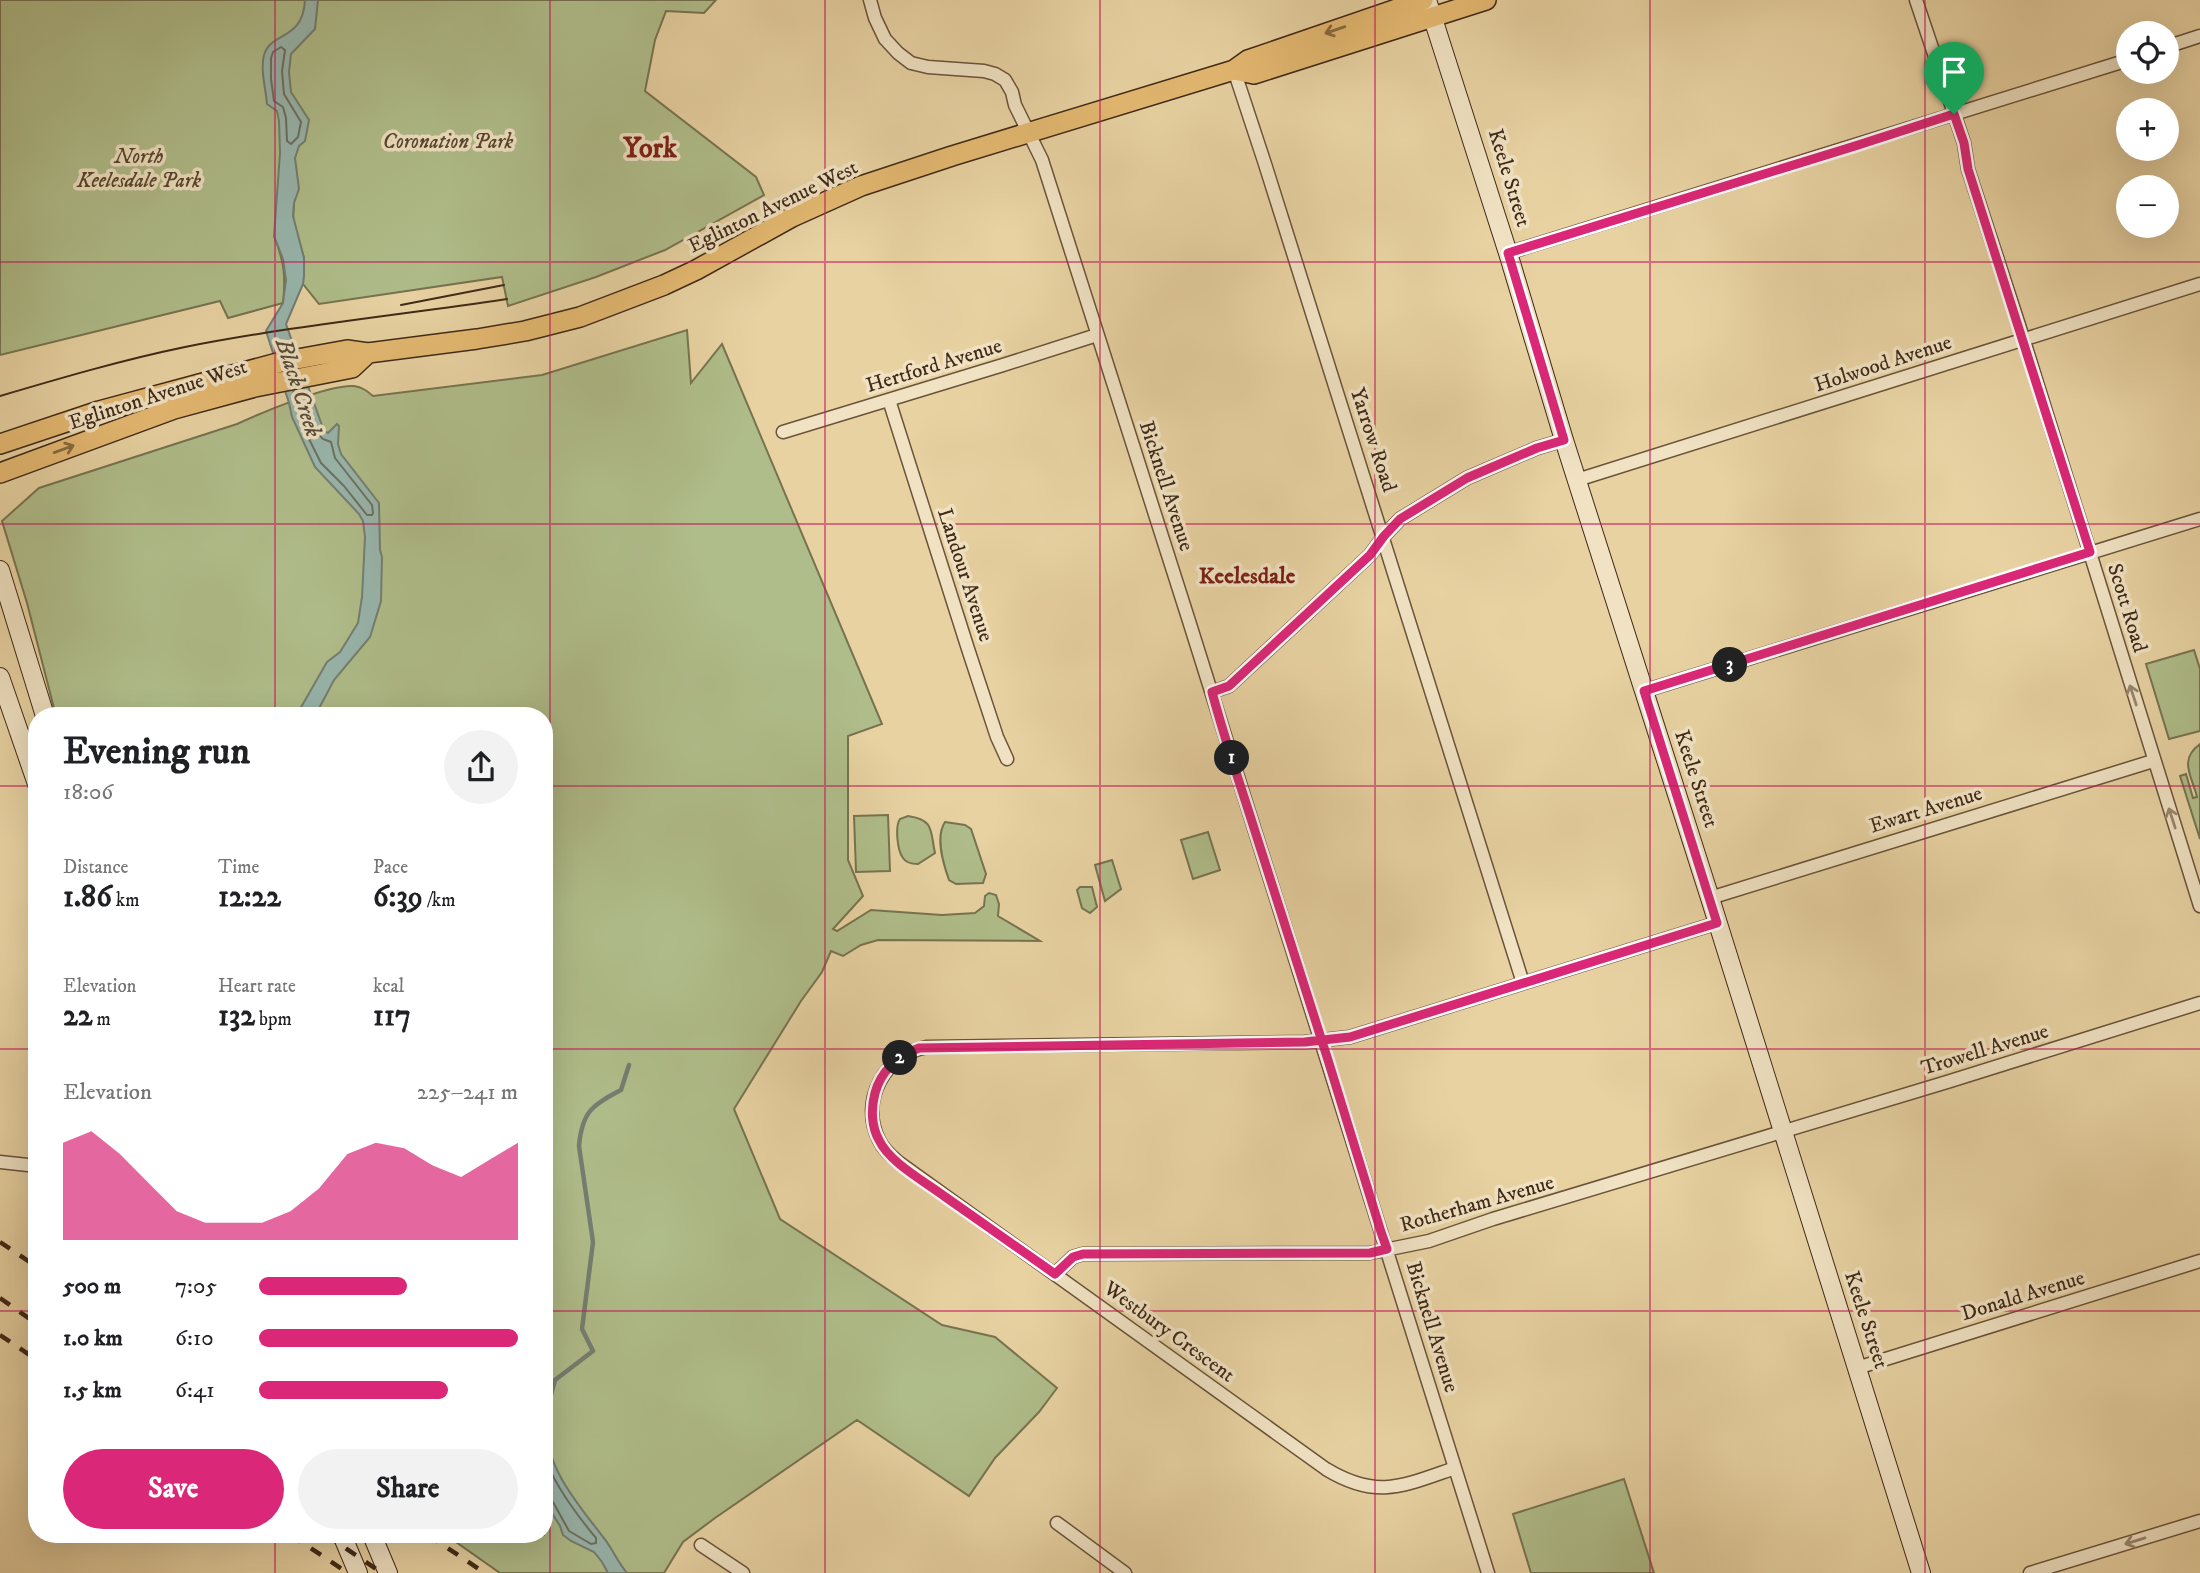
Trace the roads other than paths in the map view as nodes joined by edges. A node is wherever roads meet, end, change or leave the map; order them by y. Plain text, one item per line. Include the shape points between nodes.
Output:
1 (870, 0) edge
2 (1486, 0) edge
3 (1916, 0) edge
4 (1427, 6) edge
5 (2200, 36) edge
6 (2179, 43) edge
7 (2116, 64) edge
8 (1234, 70) junction
9 (1954, 114) junction
10 (1031, 133) junction
11 (1508, 253) junction
12 (2200, 284) edge
13 (1097, 335) junction
14 (2024, 340) junction
15 (250, 379) junction
16 (889, 400) junction
17 (783, 432) dead end
18 (1564, 440) junction
19 (0, 444) edge
20 (0, 473) edge
21 (1577, 480) junction
22 (2200, 519) edge
23 (1384, 536) junction
24 (2090, 552) junction
25 (0, 570) edge
26 (0, 677) edge
27 (1644, 691) junction
28 (1212, 692) junction
29 (42, 707) edge
30 (28, 758) edge
31 (1007, 759) dead end
32 (2153, 761) junction
33 (1710, 898) junction
34 (2200, 906) edge
35 (1717, 923) junction
36 (1523, 983) junction
37 (2200, 1003) edge
38 (1321, 1040) junction
39 (1782, 1131) junction
40 (0, 1162) edge
41 (28, 1165) edge
42 (1387, 1249) junction
43 (2200, 1261) edge
44 (1055, 1274) junction
45 (1857, 1368) junction
46 (1455, 1468) junction
47 (2200, 1521) edge
48 (1057, 1523) dead end
49 (345, 1543) edge
50 (375, 1543) edge
51 (701, 1545) dead end
52 (358, 1573) edge
53 (388, 1573) edge
54 (743, 1573) edge
55 (1125, 1573) edge
56 (1488, 1573) edge
57 (1921, 1573) edge
58 (2030, 1573) edge

1 - 10 street, Bicknell Avenue via 885,39 911,63 984,71 1005,80
2 - 4 main road, Eglinton Avenue West
3 - 9 street, Scott Road
4 - 8 main road, Eglinton Avenue West via 1254,74
4 - 11 main road, Keele Street
5 - 6 street
7 - 9 street
8 - 10 main road, Eglinton Avenue West
8 - 23 street, Yarrow Road
9 - 11 street
9 - 14 street, Scott Road
10 - 13 street, Bicknell Avenue
10 - 15 main road, Eglinton Avenue West via 861,186 664,285 580,317 513,333 368,353 347,350 317,364
11 - 18 main road, Keele Street
12 - 14 street, Holwood Avenue
13 - 16 street, Hertford Avenue
13 - 28 street, Bicknell Avenue
14 - 21 street, Holwood Avenue
14 - 24 street, Scott Road
15 - 19 main road, Eglinton Avenue West via 99,411
20 -> 15 main road, Eglinton Avenue West
16 - 17 street, Hertford Avenue
16 - 31 street, Landour Avenue
18 - 21 main road, Keele Street
18 - 23 street via 1467,478 1400,519
21 - 27 main road, Keele Street
22 - 24 street
23 - 28 street via 1370,555 1229,686
23 - 36 street, Yarrow Road
24 - 27 street
32 -> 24 street, Scott Road
25 - 29 main road
26 - 30 main road
27 - 33 main road, Keele Street
28 - 38 street, Bicknell Avenue
32 - 33 street, Ewart Avenue
34 -> 32 street, Scott Road
33 - 35 main road, Keele Street
35 - 36 street
35 - 39 main road, Keele Street
36 - 38 street via 1350,1037
37 - 39 street, Trowell Avenue
38 - 42 street, Bicknell Avenue
38 - 44 street, Westbury Crescent via 927,1047 897,1059 877,1084 873,1102 878,1140 884,1149
39 - 42 street, Rotherham Avenue via 1429,1241
39 - 45 main road, Keele Street
40 - 41 street
42 - 44 street, Rotherham Avenue via 1370,1253 1083,1254
42 - 46 street, Bicknell Avenue
43 - 45 street, Donald Avenue
44 - 46 street, Westbury Crescent via 1354,1484 1382,1488
45 - 57 main road, Keele Street
46 - 56 street, Bicknell Avenue
47 -> 58 street
48 - 55 street
49 - 52 main road
50 - 53 main road
51 - 54 street

